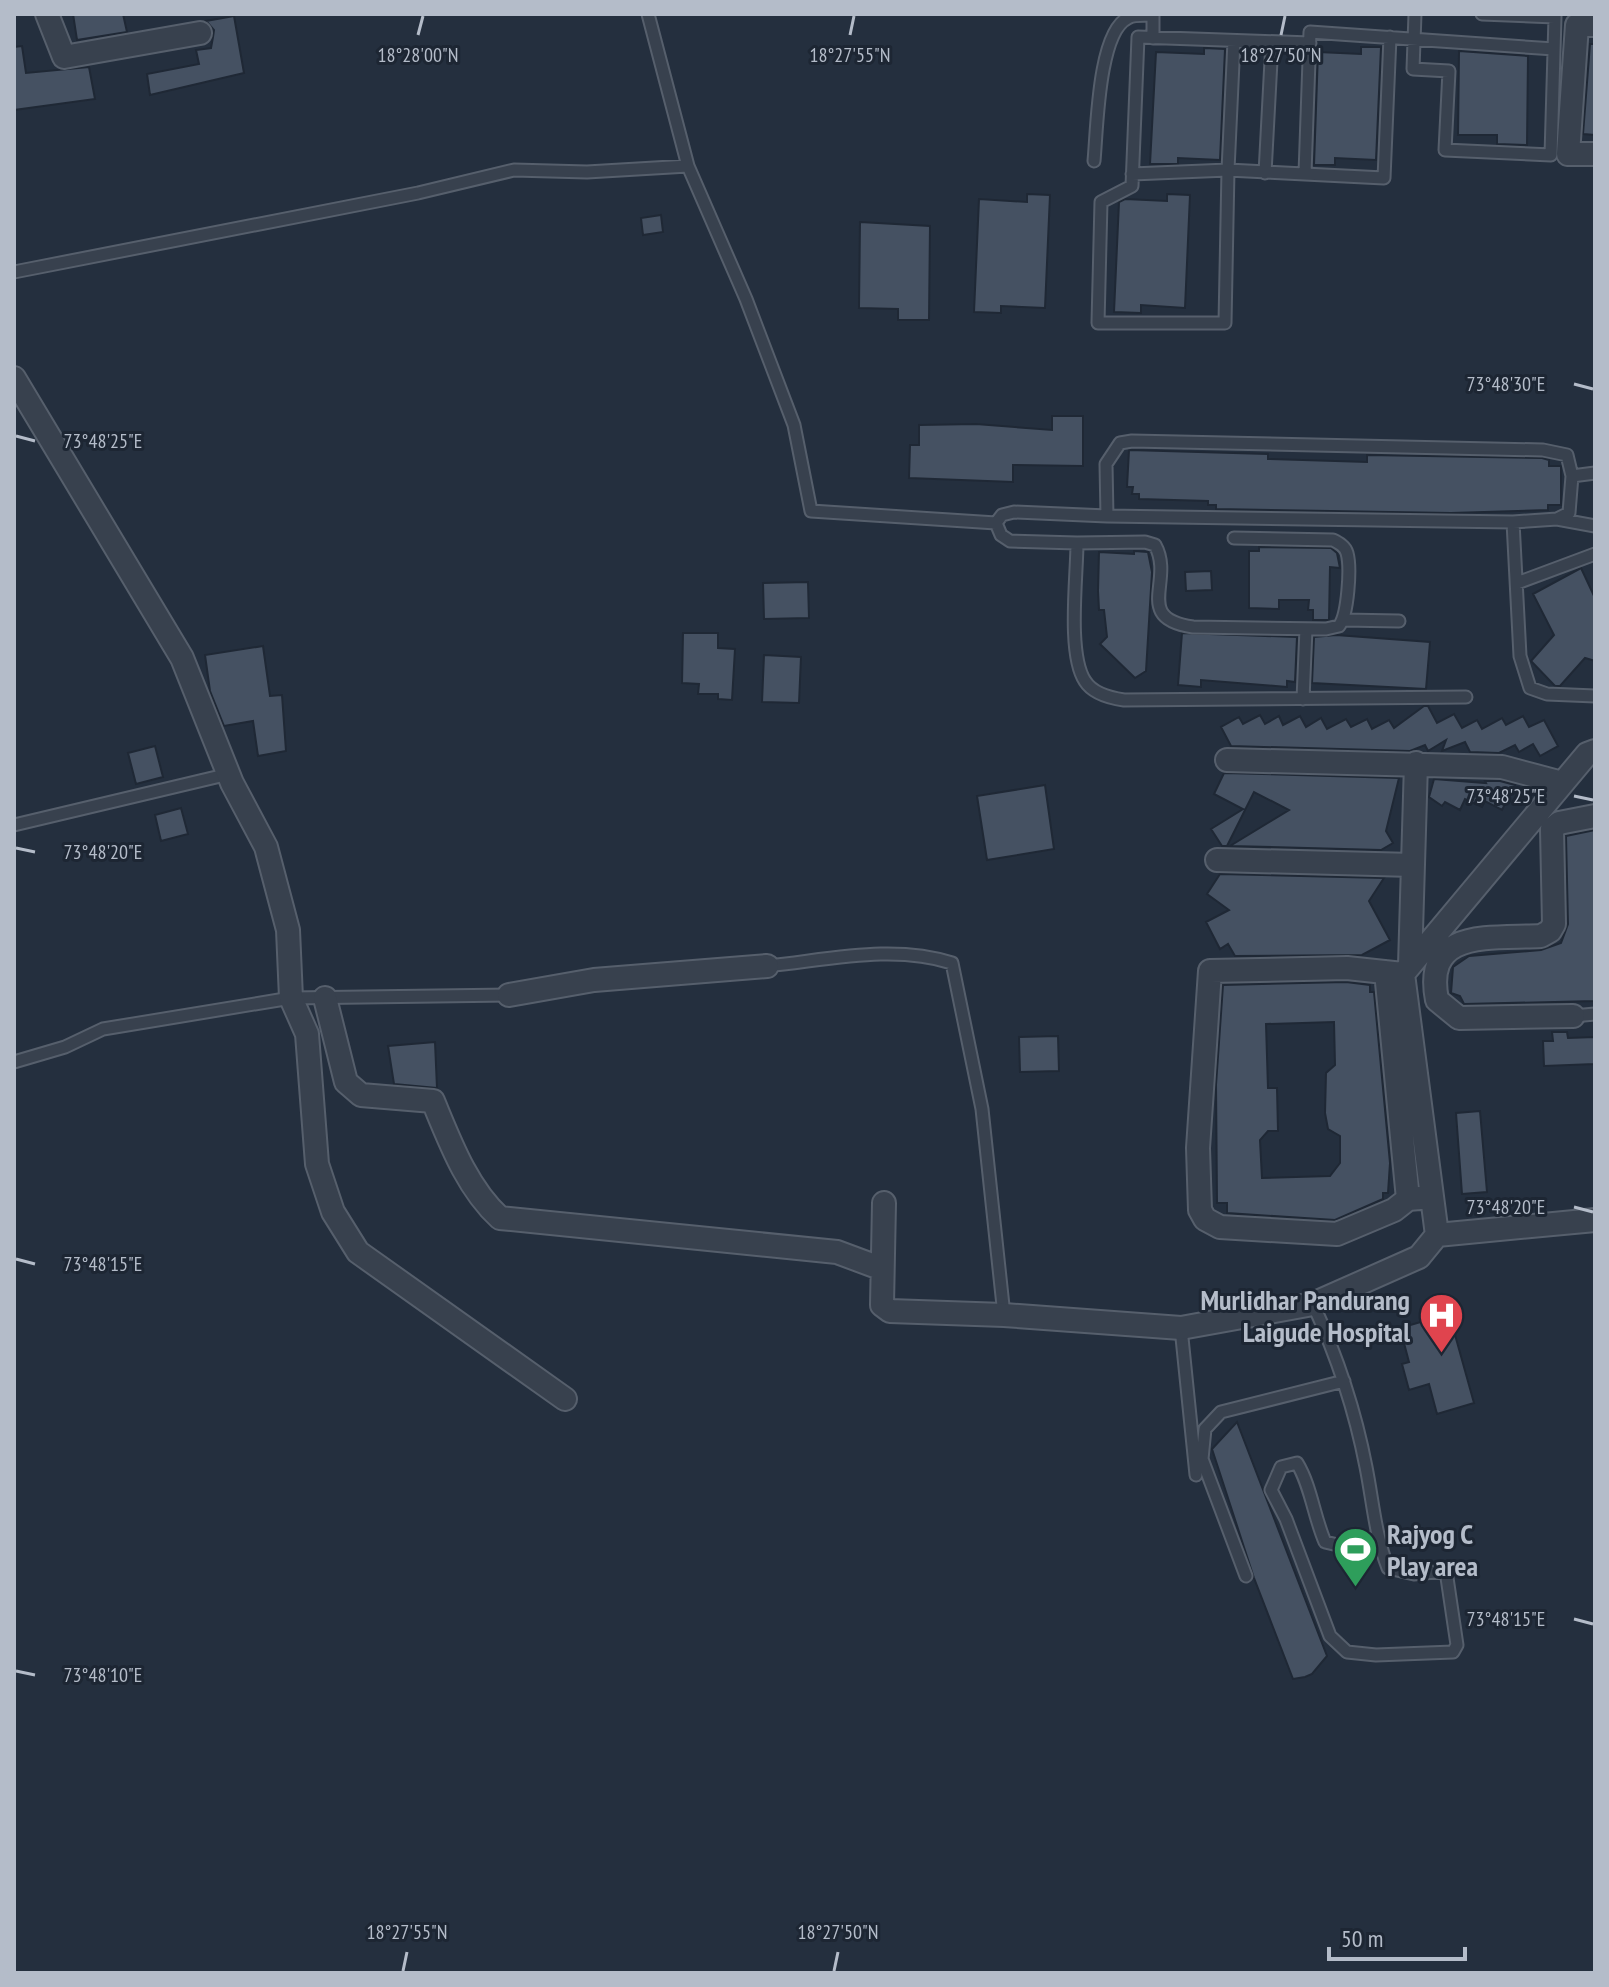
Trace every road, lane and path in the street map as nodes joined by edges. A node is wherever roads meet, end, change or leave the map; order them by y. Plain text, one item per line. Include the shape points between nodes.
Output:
1 (47, 14) edge
2 (648, 14) edge
3 (1415, 14) edge
4 (1482, 14) edge
5 (1555, 16) edge
6 (1595, 25) edge
7 (200, 33) dead end
8 (1390, 37) junction
9 (1153, 38) junction
10 (1414, 38) junction
11 (1234, 41) junction
12 (1272, 42) junction
13 (1310, 43) junction
14 (1554, 49) junction
15 (1595, 154) edge
16 (1094, 161) dead end
17 (688, 166) junction
18 (1228, 170) junction
19 (1265, 173) junction
20 (1305, 173) junction
21 (1132, 174) junction
22 (14, 272) edge
23 (14, 378) edge
24 (1595, 473) edge
25 (1572, 476) junction
26 (1107, 516) junction
27 (1557, 519) junction
28 (1513, 522) junction
29 (996, 523) junction
30 (1595, 526) edge
31 (1234, 538) dead end
32 (1077, 543) junction
33 (1595, 554) edge
34 (1517, 583) junction
35 (1344, 620) junction
36 (1399, 621) dead end
37 (1306, 629) junction
38 (1595, 696) edge
39 (1466, 697) dead end
40 (1303, 699) junction
41 (1595, 751) edge
42 (1227, 760) dead end
43 (1416, 763) junction
44 (229, 774) junction
45 (1562, 783) junction
46 (1595, 816) edge
47 (14, 825) edge
48 (1217, 860) dead end
49 (1413, 865) junction
50 (767, 966) joint
51 (1399, 970) junction
52 (509, 995) joint
53 (291, 998) junction
54 (325, 998) junction
55 (1584, 1015) edge
56 (14, 1062) edge
57 (1406, 1076) junction
58 (1432, 1197) junction
59 (1408, 1199) junction
60 (884, 1203) dead end
61 (1595, 1220) edge
62 (1437, 1235) junction
63 (880, 1268) junction
64 (1313, 1304) junction
65 (1004, 1315) junction
66 (1181, 1328) junction
67 (1344, 1381) junction
68 (565, 1399) dead end
69 (1196, 1475) dead end
70 (1378, 1537) junction
71 (1246, 1576) dead end

1 - 7 street via 64,57
2 - 17 lane
3 - 10 lane
4 - 5 lane
5 - 14 lane
6 - 15 street via 1577,25 1568,154
8 - 10 lane
8 - 13 lane via 1310,32
8 - 20 lane via 1384,178
9 - 11 lane
9 - 16 lane via 1153,15 1129,17 1109,42
9 - 21 lane via 1138,37
10 - 14 lane
10 - 14 lane via 1413,69 1449,71 1445,150 1551,155
11 - 12 lane
11 - 18 lane
12 - 13 lane
12 - 19 lane
13 - 20 lane
17 - 22 lane via 514,170
17 - 29 lane via 794,425 811,511
18 - 19 lane
18 - 21 lane
18 - 21 lane via 1225,323 1098,323 1101,202 1132,186
19 - 20 lane
23 - 44 street via 182,658
24 - 25 lane
25 - 26 lane via 1567,455 1543,450 1132,441 1120,443 1106,464
25 - 27 lane via 1569,513
26 - 28 lane
26 - 29 lane via 1014,512
27 - 28 lane
27 - 30 lane
28 - 34 lane
29 - 32 lane via 1010,541
31 - 35 lane via 1341,544 1348,555
32 - 37 lane via 1155,545 1160,554 1158,603 1162,616 1172,623
32 - 40 lane via 1077,658 1086,682 1096,690 1124,700
33 - 34 lane
34 - 38 lane via 1520,656 1530,688
35 - 36 lane
35 - 37 lane via 1339,626
37 - 40 lane
39 - 40 lane
41 - 45 street
42 - 43 street
43 - 45 street via 1502,767
43 - 49 street
44 - 47 lane
44 - 53 street via 266,847 279,890 288,930
45 - 51 street
46 - 55 street via 1552,829 1550,931 1459,942 1443,954 1433,981 1437,1000 1459,1018
48 - 49 street
49 - 51 street
50 - 52 street via 594,980
50 - 65 lane via 880,954 923,954 952,963 982,1109
51 - 57 street
51 - 59 street via 1210,971 1198,1148 1200,1210 1220,1227 1337,1234
52 - 54 lane
53 - 54 lane
53 - 56 lane via 103,1029
53 - 68 street via 307,1034 317,1164 333,1212 358,1252
54 - 63 street via 346,1082 361,1095 433,1101 456,1157 500,1218 837,1252
57 - 58 street
57 - 59 street
58 - 59 street
58 - 62 street
60 - 63 street
61 - 62 street
62 - 64 street via 1419,1257
63 - 65 street via 882,1305 890,1311
64 - 66 street
64 - 67 lane
65 - 66 street
66 - 69 lane
67 - 70 lane
67 - 71 lane via 1221,1412 1205,1429 1202,1459
70 - 70 lane via 1388,1568 1446,1571 1457,1645 1453,1652 1361,1654 1347,1652 1330,1636 1271,1490 1281,1467 1297,1463 1305,1476 1325,1542 1342,1546

